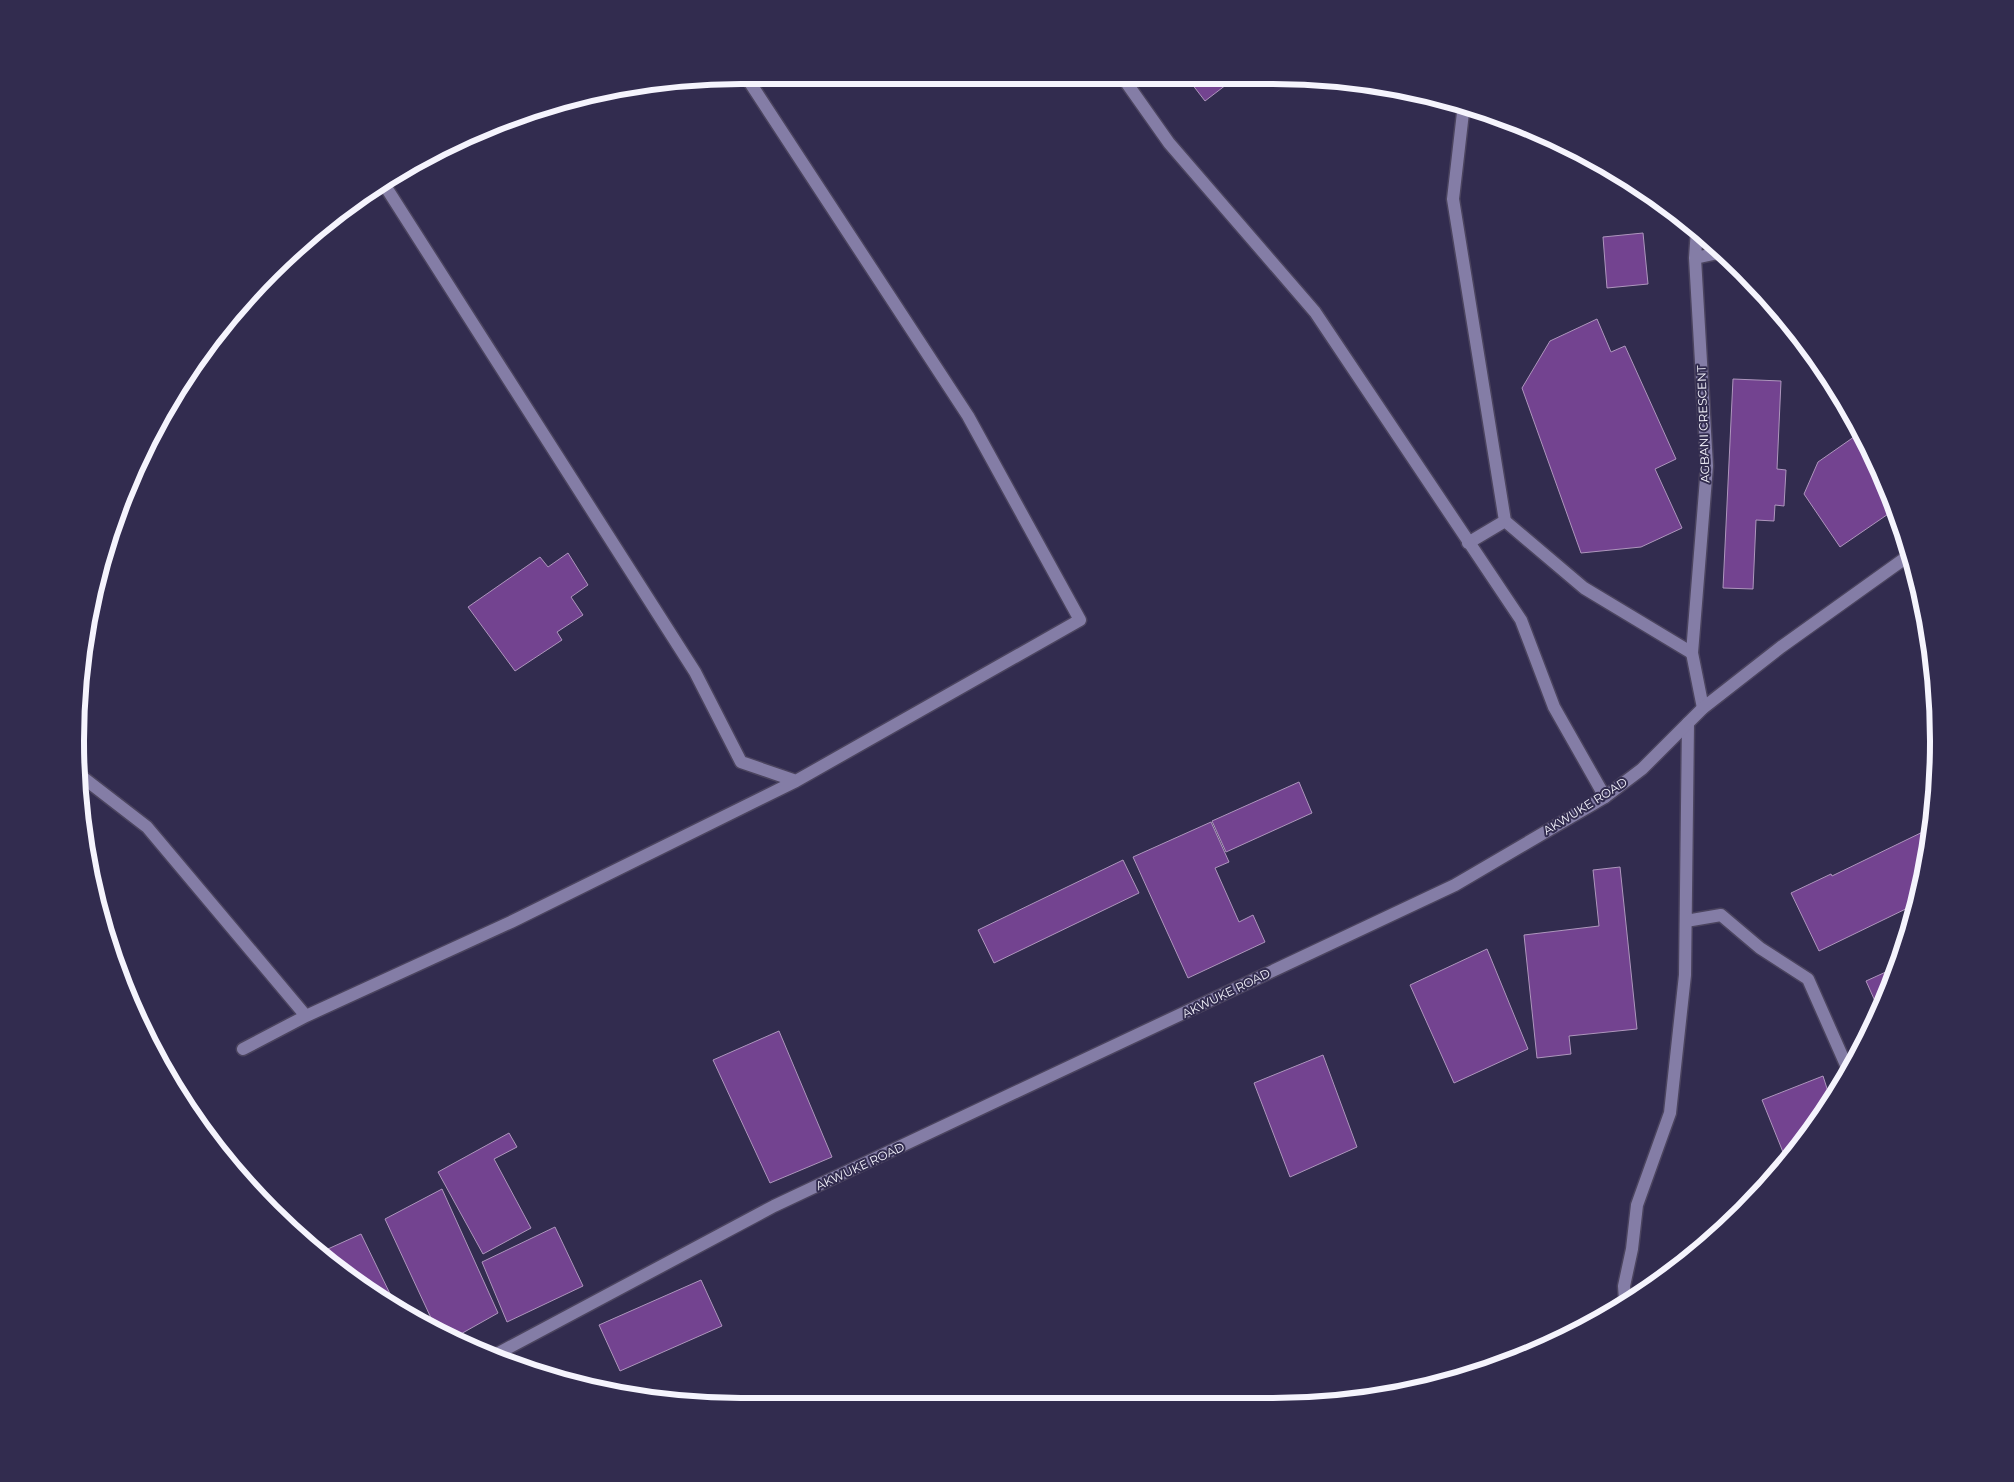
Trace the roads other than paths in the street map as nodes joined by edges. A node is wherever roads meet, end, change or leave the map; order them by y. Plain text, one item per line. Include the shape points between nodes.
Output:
1 (751, 84) edge
2 (1127, 84) edge
3 (1463, 112) edge
4 (387, 188) edge
5 (1696, 239) edge
6 (1714, 254) edge
7 (1695, 258) junction
8 (1505, 520) junction
9 (1468, 543) junction
10 (1904, 559) edge
11 (1692, 653) junction
12 (1703, 708) junction
13 (1688, 723) junction
14 (85, 779) edge
15 (796, 780) junction
16 (1605, 797) junction
17 (1686, 921) junction
18 (306, 1016) junction
19 (243, 1049) dead end
20 (1845, 1064) edge
21 (1625, 1296) edge
22 (500, 1352) edge

1 - 15 street via 968,416 1080,620
2 - 9 street via 1169,143 1315,312
3 - 8 street via 1454,199
4 - 15 street via 695,672 741,762
5 - 7 street, AGBANI CRESCENT
6 - 7 street
7 - 11 street, AGBANI CRESCENT via 1707,466
8 - 9 street
8 - 11 street via 1584,588
9 - 16 street via 1521,620 1554,707
10 - 12 street, AKWUKE ROAD via 1780,647
11 - 12 street, AGBANI CRESCENT
12 - 13 street, AKWUKE ROAD
13 - 16 street, AKWUKE ROAD via 1642,769
13 - 17 street
14 - 18 street via 147,827
15 - 18 street via 511,922
16 - 22 street, AKWUKE ROAD via 1455,885 774,1206
17 - 20 street via 1721,915 1760,948 1808,979
17 - 21 street via 1685,975 1670,1113 1637,1205
18 - 19 street

